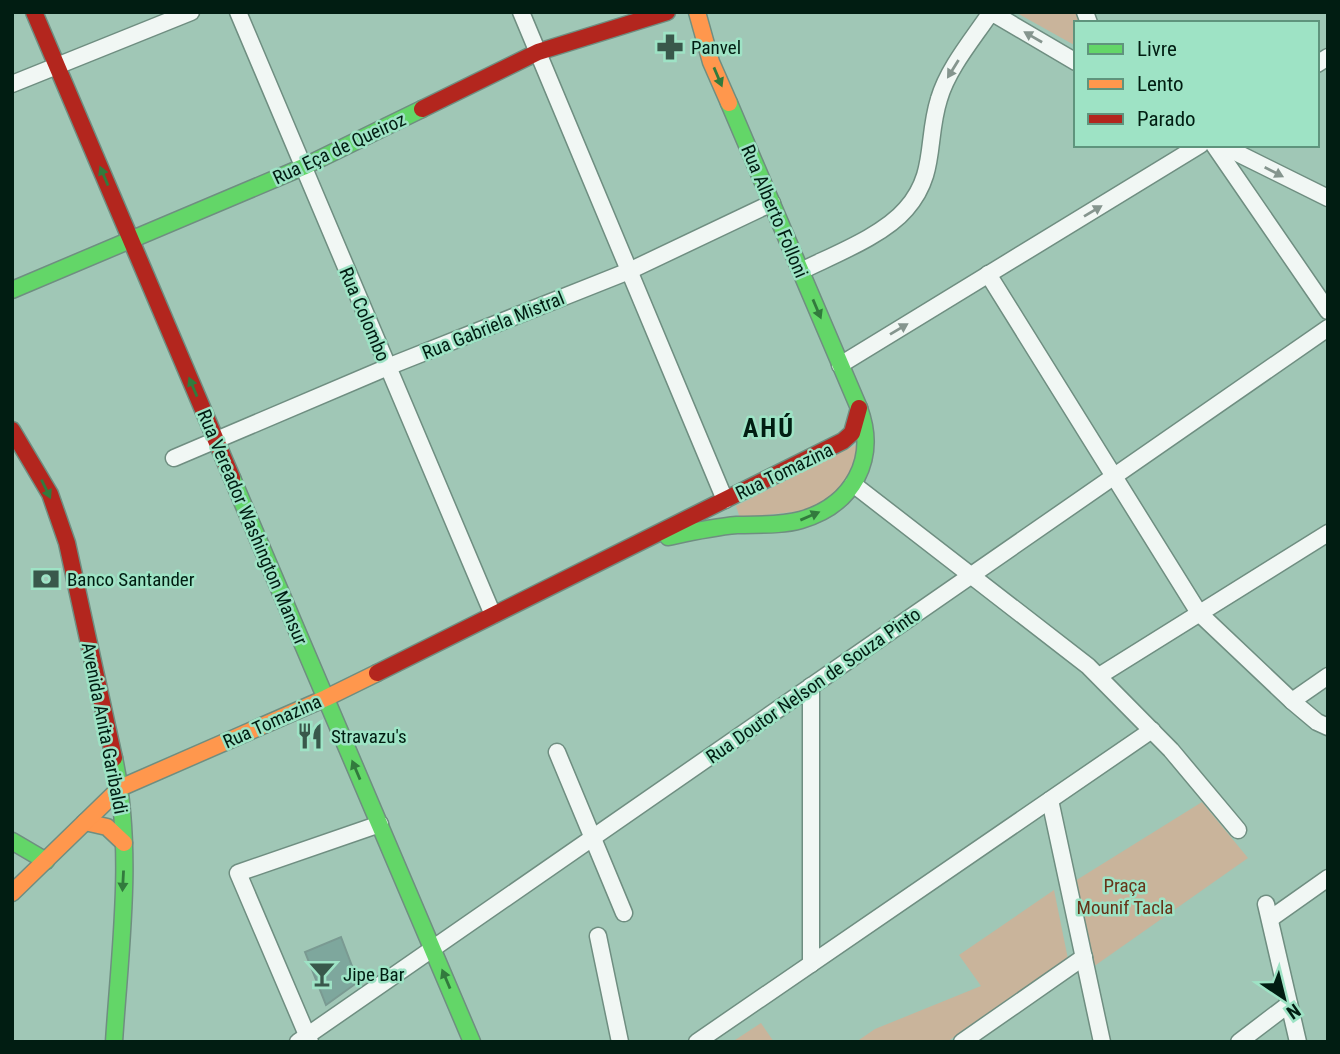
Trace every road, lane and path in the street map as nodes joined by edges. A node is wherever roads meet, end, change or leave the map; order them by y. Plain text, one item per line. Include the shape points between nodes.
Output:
1 (34, 12) edge
2 (191, 12) edge
3 (238, 12) edge
4 (521, 12) edge
5 (667, 12) edge
6 (697, 12) edge
7 (991, 12) edge
8 (538, 52) junction
9 (1074, 61) edge
10 (57, 66) junction
11 (12, 85) edge
12 (1197, 147) edge
13 (1215, 147) edge
14 (1225, 147) edge
15 (303, 167) junction
16 (1328, 198) edge
17 (772, 203) junction
18 (131, 239) junction
19 (629, 271) junction
20 (801, 271) junction
21 (988, 274) junction
22 (12, 290) edge
23 (1328, 311) edge
24 (1328, 328) edge
25 (841, 365) junction
26 (388, 367) junction
27 (859, 408) junction
28 (12, 430) edge
29 (216, 440) junction
30 (174, 458) dead end
31 (1114, 476) junction
32 (853, 484) junction
33 (725, 500) junction
34 (743, 525) junction
35 (1328, 533) edge
36 (610, 557) junction
37 (971, 575) junction
38 (1199, 613) junction
39 (493, 615) junction
40 (1099, 676) junction
41 (1328, 676) edge
42 (811, 687) junction
43 (326, 698) junction
44 (1292, 701) junction
45 (1328, 727) edge
46 (1152, 730) junction
47 (557, 752) dead end
48 (120, 788) junction
49 (1049, 800) junction
50 (85, 822) junction
51 (380, 824) junction
52 (1238, 830) dead end
53 (592, 838) junction
54 (12, 841) edge
55 (124, 843) junction
56 (46, 861) junction
57 (1328, 878) edge
58 (12, 893) edge
59 (624, 914) dead end
60 (598, 936) dead end
61 (433, 949) junction
62 (1084, 957) junction
63 (811, 964) junction
64 (1289, 1004) junction
65 (305, 1040) edge
66 (114, 1042) edge
67 (472, 1042) edge
68 (620, 1042) edge
69 (697, 1042) edge
70 (962, 1042) edge
71 (1102, 1042) edge
72 (1239, 1042) edge
73 (1298, 1042) edge

1 - 10 main road, Rua Vereador Washington Mansur
2 - 10 street
3 - 15 street, Rua Colombo
4 - 8 street
5 - 8 main road, Rua Eça de Queiroz
6 -> 17 main road, Rua Alberto Folloni via 711,62
9 -> 7 street
7 -> 20 street via 945,82 934,117 929,166 917,195 891,223
8 - 15 main road, Rua Eça de Queiroz
8 - 19 street
10 - 11 street
18 -> 10 main road, Rua Vereador Washington Mansur
21 -> 12 street
13 - 23 street
14 -> 16 street
15 - 18 main road, Rua Eça de Queiroz
15 - 26 street, Rua Colombo
17 - 19 street, Rua Gabriela Mistral
17 - 20 main road, Rua Alberto Folloni
18 - 22 main road, Rua Eça de Queiroz
29 -> 18 main road, Rua Vereador Washington Mansur
19 - 26 street, Rua Gabriela Mistral
19 - 33 street
20 -> 25 main road, Rua Alberto Folloni
25 -> 21 street
21 - 31 street
24 - 31 street, Rua Doutor Nelson de Souza Pinto
25 - 27 main road, Rua Alberto Folloni
26 - 29 street, Rua Gabriela Mistral
26 - 39 street, Rua Colombo
27 - 32 main road, Rua Tomazina via 867,442
27 - 33 main road, Rua Tomazina via 852,433 843,441
28 -> 48 main road, Avenida Anita Garibaldi via 50,494 67,543
29 - 30 street, Rua Gabriela Mistral
29 - 43 main road, Rua Vereador Washington Mansur
31 - 37 street, Rua Doutor Nelson de Souza Pinto
31 - 38 street
34 -> 32 main road, Rua Tomazina via 814,515
32 - 37 street
33 - 34 main road
33 - 36 main road, Rua Tomazina
34 - 36 main road, Rua Tomazina via 663,538
35 - 38 street
36 - 39 main road, Rua Tomazina
37 - 40 street
37 - 42 street, Rua Doutor Nelson de Souza Pinto
38 - 40 street
38 - 44 street
39 - 43 main road, Rua Tomazina
40 - 46 street
41 - 44 street
42 - 53 street, Rua Doutor Nelson de Souza Pinto
42 - 63 street
43 - 48 main road, Rua Tomazina
51 -> 43 main road, Rua Vereador Washington Mansur
44 - 45 street
46 - 49 street
46 - 52 street
47 - 53 street
48 - 50 main road
48 - 55 main road, Avenida Anita Garibaldi
49 - 62 street
49 - 63 street
50 - 55 main road via 107,827
50 - 56 main road
51 - 61 main road, Rua Vereador Washington Mansur
51 - 65 street via 238,873
53 - 59 street
53 - 61 street, Rua Doutor Nelson de Souza Pinto
54 - 56 main road
55 -> 66 main road, Avenida Anita Garibaldi
56 - 58 main road
57 - 64 street via 1268,911
60 - 68 street
61 - 65 street, Rua Doutor Nelson de Souza Pinto
67 -> 61 main road, Rua Vereador Washington Mansur
62 - 70 street
62 - 71 street
63 - 69 street
64 - 72 street
64 - 73 street

